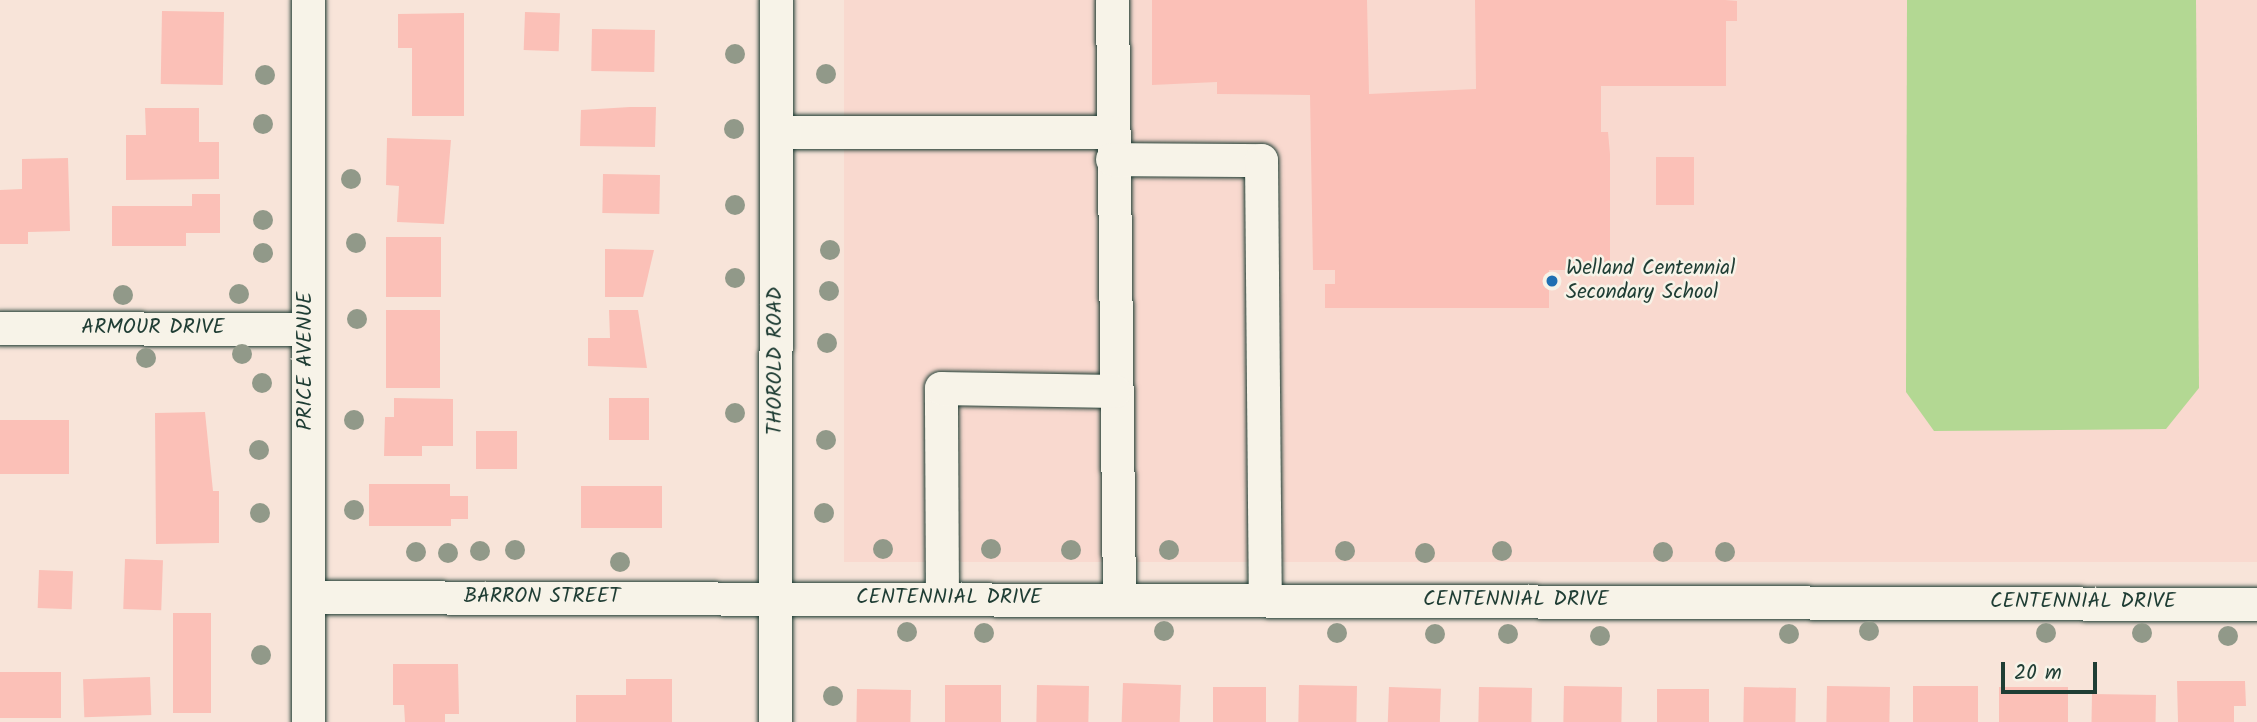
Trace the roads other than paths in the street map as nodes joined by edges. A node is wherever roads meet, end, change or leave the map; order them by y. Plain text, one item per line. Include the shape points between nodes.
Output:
1 (308, 0) edge
2 (776, 0) edge
3 (1112, 0) edge
4 (776, 132) junction
5 (1112, 146) junction
6 (0, 328) edge
7 (306, 329) junction
8 (1114, 391) junction
9 (308, 597) junction
10 (775, 597) junction
11 (1119, 597) junction
12 (942, 599) junction
13 (1265, 600) junction
14 (2257, 604) edge
15 (308, 722) edge
16 (775, 722) edge

1 - 7 street, PRICE AVENUE
2 - 4 street, THOROLD ROAD
3 - 5 street
4 - 5 street
4 - 10 street, THOROLD ROAD
5 - 8 street
5 - 13 street via 1261,160
6 - 7 street, ARMOUR DRIVE
7 - 9 street, PRICE AVENUE
8 - 11 street
8 - 12 street via 941,388
9 - 10 street, BARRON STREET
9 - 15 street, PRICE AVENUE
10 - 12 street, CENTENNIAL DRIVE
10 - 16 street, THOROLD ROAD
11 - 12 street, CENTENNIAL DRIVE
11 - 13 street, CENTENNIAL DRIVE
13 - 14 street, CENTENNIAL DRIVE

